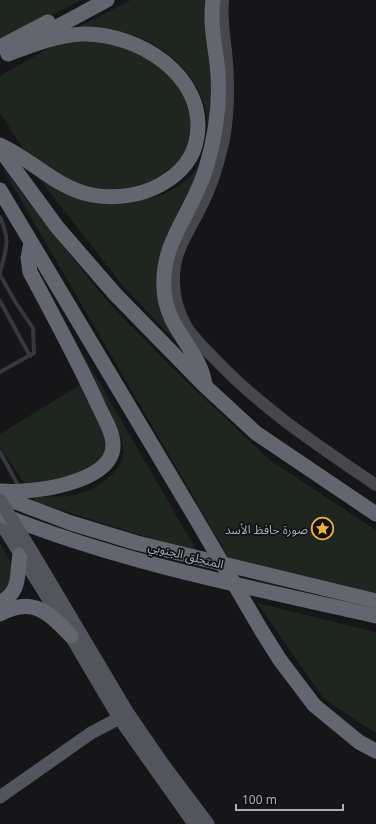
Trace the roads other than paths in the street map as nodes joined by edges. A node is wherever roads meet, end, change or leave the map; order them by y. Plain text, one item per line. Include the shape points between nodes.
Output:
1 (89, 0) edge
2 (107, 0) edge
3 (213, 0) edge
4 (223, 0) edge
5 (3, 53) edge
6 (0, 145) edge
7 (0, 149) edge
8 (0, 190) edge
9 (0, 217) edge
10 (31, 243) junction
11 (0, 274) edge
12 (2, 282) edge
13 (0, 301) edge
14 (30, 356) junction
15 (0, 372) edge
16 (205, 386) junction
17 (0, 452) edge
18 (376, 485) edge
19 (0, 490) edge
20 (22, 490) junction
21 (0, 496) edge
22 (0, 500) edge
23 (375, 513) edge
24 (0, 514) edge
25 (0, 522) edge
26 (27, 555) junction
27 (376, 601) edge
28 (0, 603) edge
29 (58, 605) junction
30 (0, 614) edge
31 (376, 616) edge
32 (72, 636) junction
33 (121, 712) junction
34 (376, 751) edge
35 (159, 767) junction
36 (0, 788) edge
37 (0, 797) edge
38 (194, 824) edge
39 (208, 824) edge

1 - 5 highway
2 - 5 highway
3 - 16 highway via 211,26 218,83 213,139 201,183 170,244 164,278 170,317 200,365
4 - 18 street via 222,21 228,79 226,124 212,180 177,257 174,276 176,301 193,336 239,385
5 - 6 highway via 66,36 102,35 136,45 164,61 184,83 196,107 198,131 192,153 178,173 149,190 117,196 93,195 70,189
7 - 16 highway via 57,227 116,294
8 - 10 highway
9 - 11 lane via 8,244
10 - 20 highway via 28,258 30,272 84,376 111,434 113,446 106,461 83,480
10 - 34 highway, bridge via 280,660 314,705 359,742
11 - 12 lane
12 - 14 lane via 33,328 34,354
13 - 14 lane
14 - 15 lane
16 - 23 highway via 256,433
17 - 20 lane
19 - 20 highway
21 - 27 highway, المتحلق الجنوبي via 71,523 137,543
22 - 26 main road, bridge
24 - 31 highway, المتحلق الجنوبي via 52,534 145,562
25 - 26 main road
26 - 28 highway via 16,586 9,597
26 - 29 main road
29 - 32 main road
29 - 33 main road
30 - 32 highway via 17,606 33,606 47,614
32 - 33 main road
33 - 35 main road
33 - 36 main road via 86,727
33 - 37 main road
35 - 38 main road
35 - 39 main road

